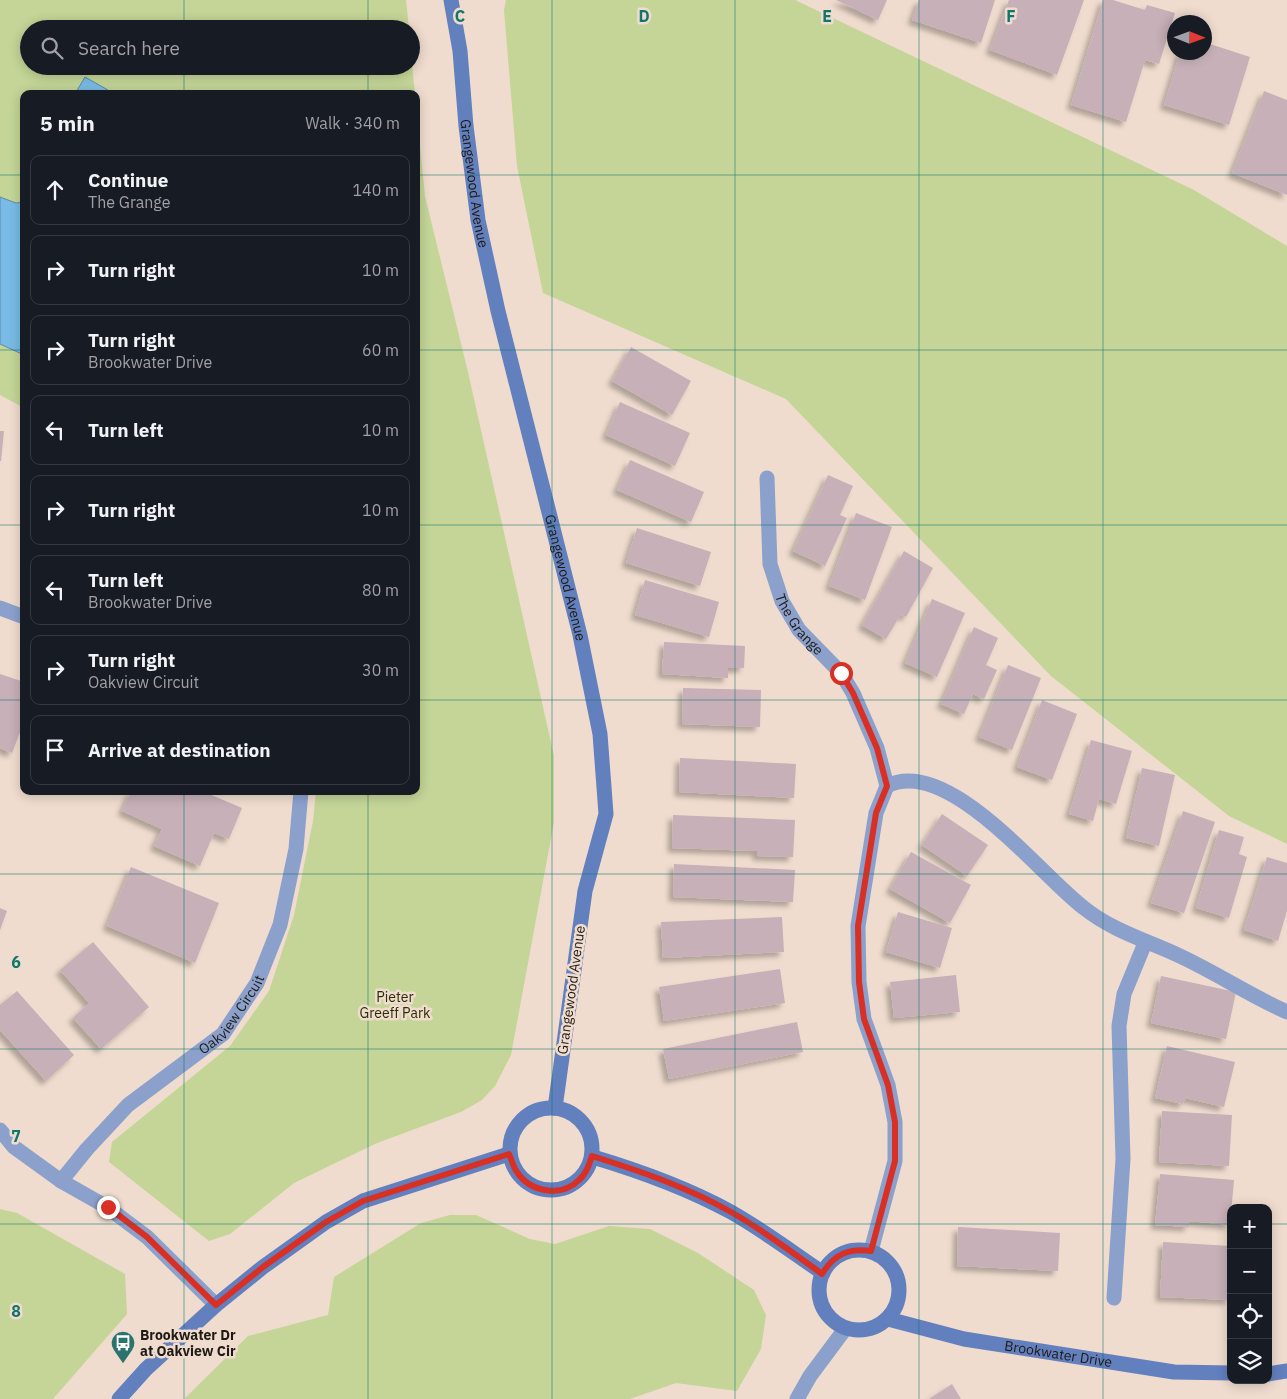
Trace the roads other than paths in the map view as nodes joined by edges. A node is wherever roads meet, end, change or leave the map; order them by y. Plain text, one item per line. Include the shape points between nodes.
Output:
1 (452, 0) edge
2 (462, 0) edge
3 (460, 51) junction
4 (766, 478) dead end
5 (0, 608) edge
6 (20, 616) edge
7 (887, 786) junction
8 (301, 795) edge
9 (1144, 942) junction
10 (1287, 1012) edge
11 (555, 1108) junction
12 (0, 1130) edge
13 (509, 1154) junction
14 (592, 1156) junction
15 (61, 1181) junction
16 (871, 1251) junction
17 (822, 1274) junction
18 (1114, 1298) dead end
19 (216, 1305) junction
20 (888, 1319) junction
21 (846, 1329) junction
22 (1287, 1371) edge
23 (1272, 1373) edge
24 (1227, 1374) edge
25 (119, 1399) edge
26 (797, 1399) edge

1 - 3 street, Grangewood Avenue
2 - 3 street, Grangewood Avenue
3 - 11 street, Grangewood Avenue via 478,220 580,634 600,734 606,814 585,891
4 - 7 street, The Grange via 770,564 782,601 799,630 841,673 853,693 877,748
5 - 6 street
7 - 9 street via 899,780 914,780 939,789 987,818 1083,908
7 - 16 street via 876,813 858,926 859,982 864,1019 888,1085 895,1122 895,1161
8 - 15 street, Oakview Circuit via 296,849 280,925 257,983 223,1034 128,1105
9 - 10 street via 1182,957
9 - 18 street via 1124,994 1119,1026 1124,1159
11 - 13 street via 542,1109 520,1122
11 - 14 street via 580,1119 588,1130
12 - 15 street via 14,1147
13 - 14 street via 516,1171 526,1182 538,1189 552,1191 578,1182 588,1170
13 - 19 street via 363,1201 318,1228
14 - 17 street via 638,1170 729,1211
15 - 19 street via 108,1207 147,1237
16 - 17 street via 848,1251 828,1263
16 - 20 street via 888,1263 898,1280 900,1294
17 - 21 street via 820,1300 825,1312
19 - 25 street via 146,1369
20 - 21 street via 868,1330
20 - 24 street, Brookwater Drive via 964,1339 1174,1372
21 - 26 street via 810,1376
22 - 23 street

